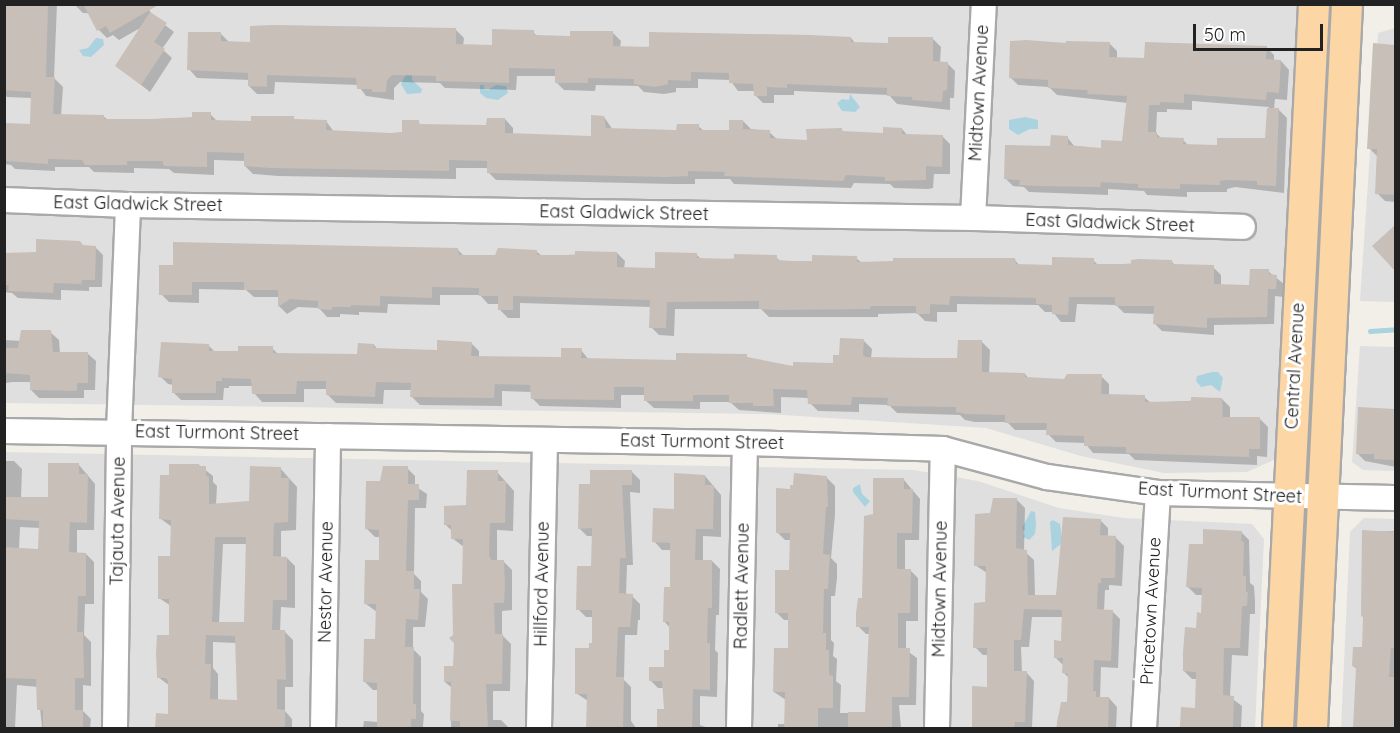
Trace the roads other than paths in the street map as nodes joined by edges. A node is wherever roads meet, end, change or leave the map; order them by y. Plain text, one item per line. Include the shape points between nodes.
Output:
1 (984, 4) edge
2 (1314, 4) edge
3 (1347, 4) edge
4 (4, 200) edge
5 (128, 205) junction
6 (973, 218) junction
7 (1243, 227) dead end
8 (4, 430) edge
9 (119, 431) junction
10 (328, 436) junction
11 (545, 440) junction
12 (745, 442) junction
13 (943, 449) junction
14 (1158, 493) junction
15 (1288, 496) junction
16 (1324, 497) junction
17 (1395, 498) edge
18 (115, 729) edge
19 (324, 729) edge
20 (539, 729) edge
21 (739, 729) edge
22 (937, 729) edge
23 (1144, 729) edge
24 (1278, 729) edge
25 (1312, 729) edge

1 - 6 street, Midtown Avenue
2 - 15 main road, Central Avenue
3 - 16 main road, Central Avenue
4 - 5 street, East Gladwick Street
5 - 6 street, East Gladwick Street
5 - 9 street, Tajauta Avenue
6 - 7 street, East Gladwick Street
8 - 9 street, East Turmont Street
9 - 10 street, East Turmont Street
9 - 18 street, Tajauta Avenue
10 - 11 street, East Turmont Street
10 - 19 street, Nestor Avenue
11 - 12 street, East Turmont Street
11 - 20 street, Hillford Avenue
12 - 13 street, East Turmont Street
12 - 21 street, Radlett Avenue
13 - 14 street, East Turmont Street via 1047,477
13 - 22 street, Midtown Avenue
14 - 15 street, East Turmont Street
14 - 23 street, Pricetown Avenue
15 - 16 street, East Turmont Street
15 - 24 main road, Central Avenue
16 - 17 street, East Turmont Street
16 - 25 main road, Central Avenue

